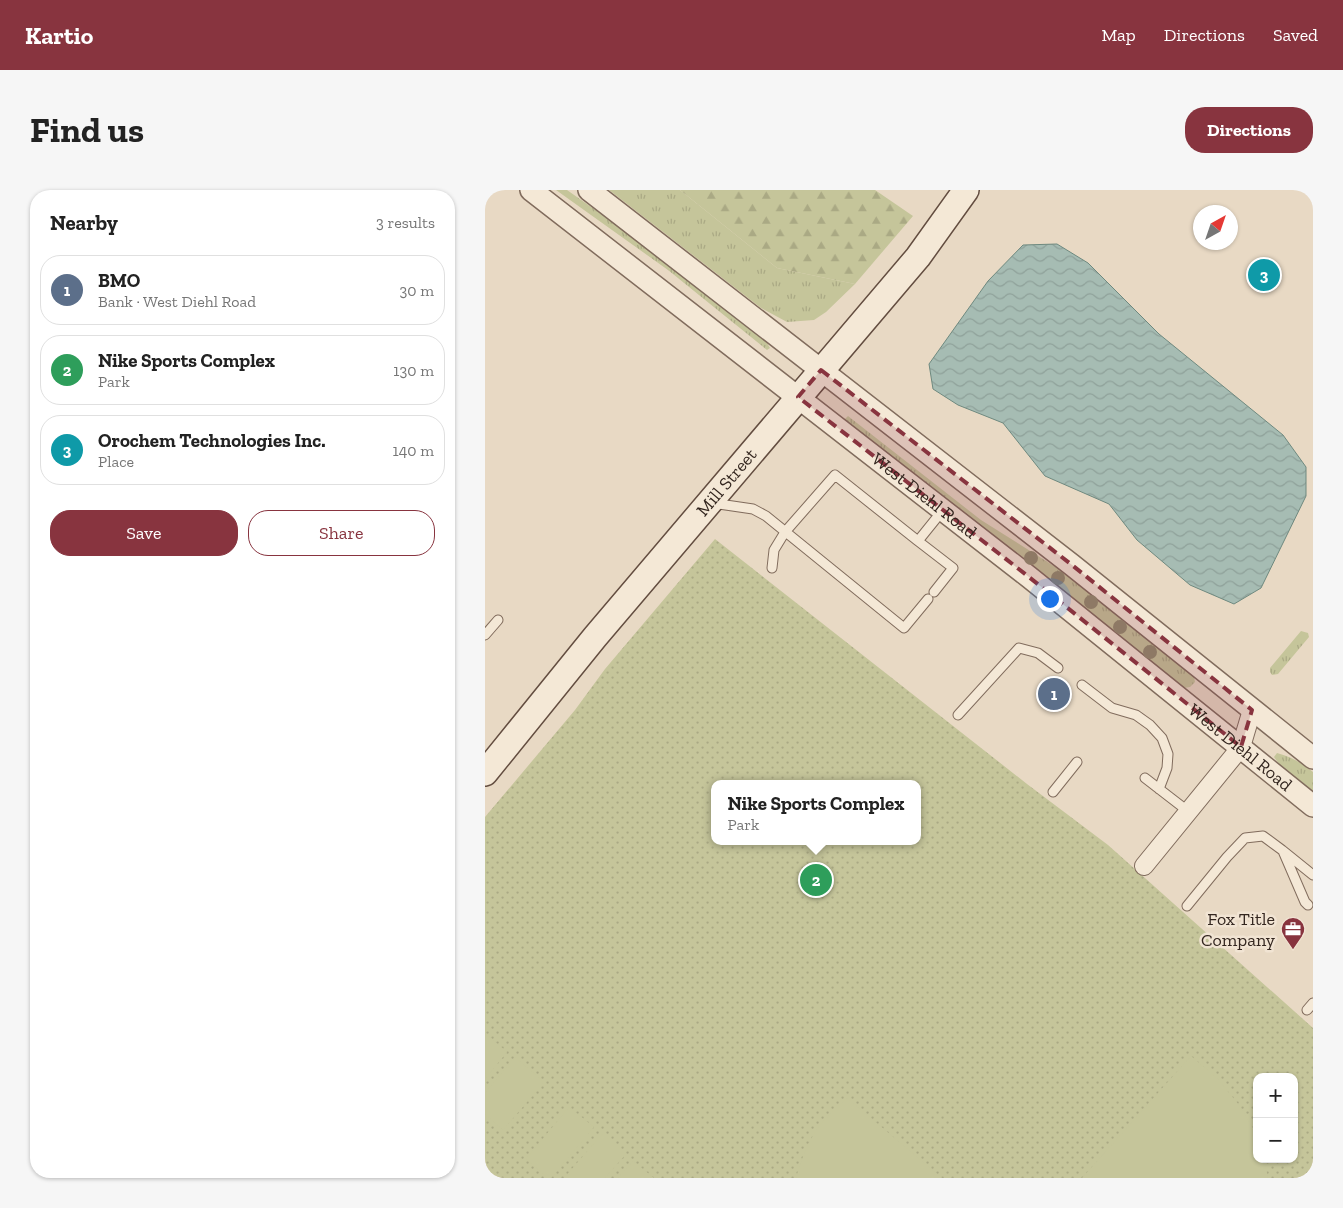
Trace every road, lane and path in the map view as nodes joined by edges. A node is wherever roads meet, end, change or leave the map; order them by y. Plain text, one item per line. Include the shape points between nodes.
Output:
1 (531, 190) edge
2 (589, 190) edge
3 (966, 190) edge
4 (821, 370) junction
5 (798, 397) junction
6 (709, 502) junction
7 (943, 510) junction
8 (785, 532) junction
9 (918, 541) junction
10 (773, 568) dead end
11 (497, 620) dead end
12 (485, 635) edge
13 (1058, 668) dead end
14 (1082, 685) dead end
15 (1252, 710) junction
16 (958, 716) dead end
17 (1241, 747) junction
18 (1313, 758) edge
19 (1077, 762) dead end
20 (485, 774) edge
21 (1145, 778) dead end
22 (1159, 789) junction
23 (1053, 792) dead end
24 (1313, 806) edge
25 (1189, 812) junction
26 (1283, 850) junction
27 (1144, 866) dead end
28 (1313, 875) edge
29 (1311, 903) edge
30 (1187, 906) dead end

1 - 5 street, West Diehl Road
2 - 4 street, West Diehl Road
3 - 4 main road, Mill Street via 918,257
4 - 5 main road, Mill Street
4 - 15 street, West Diehl Road
5 - 6 main road, Mill Street
5 - 7 street, West Diehl Road
6 - 8 lane via 753,509
6 - 20 main road, Mill Street
7 - 9 lane
7 - 17 street, West Diehl Road
8 - 9 lane via 835,475
8 - 9 lane via 904,628 953,568
8 - 10 lane via 774,550
11 - 12 lane
13 - 16 lane via 1038,652 1019,648
14 - 22 lane via 1112,708 1136,715 1151,724 1162,738 1168,754 1167,768
15 - 17 street
15 - 18 street, West Diehl Road
17 - 24 street, West Diehl Road
17 - 25 street
19 - 23 lane
21 - 22 lane
22 - 25 lane
25 - 27 street
26 - 28 lane
26 - 29 lane via 1305,902
26 - 30 lane via 1263,836 1245,838

